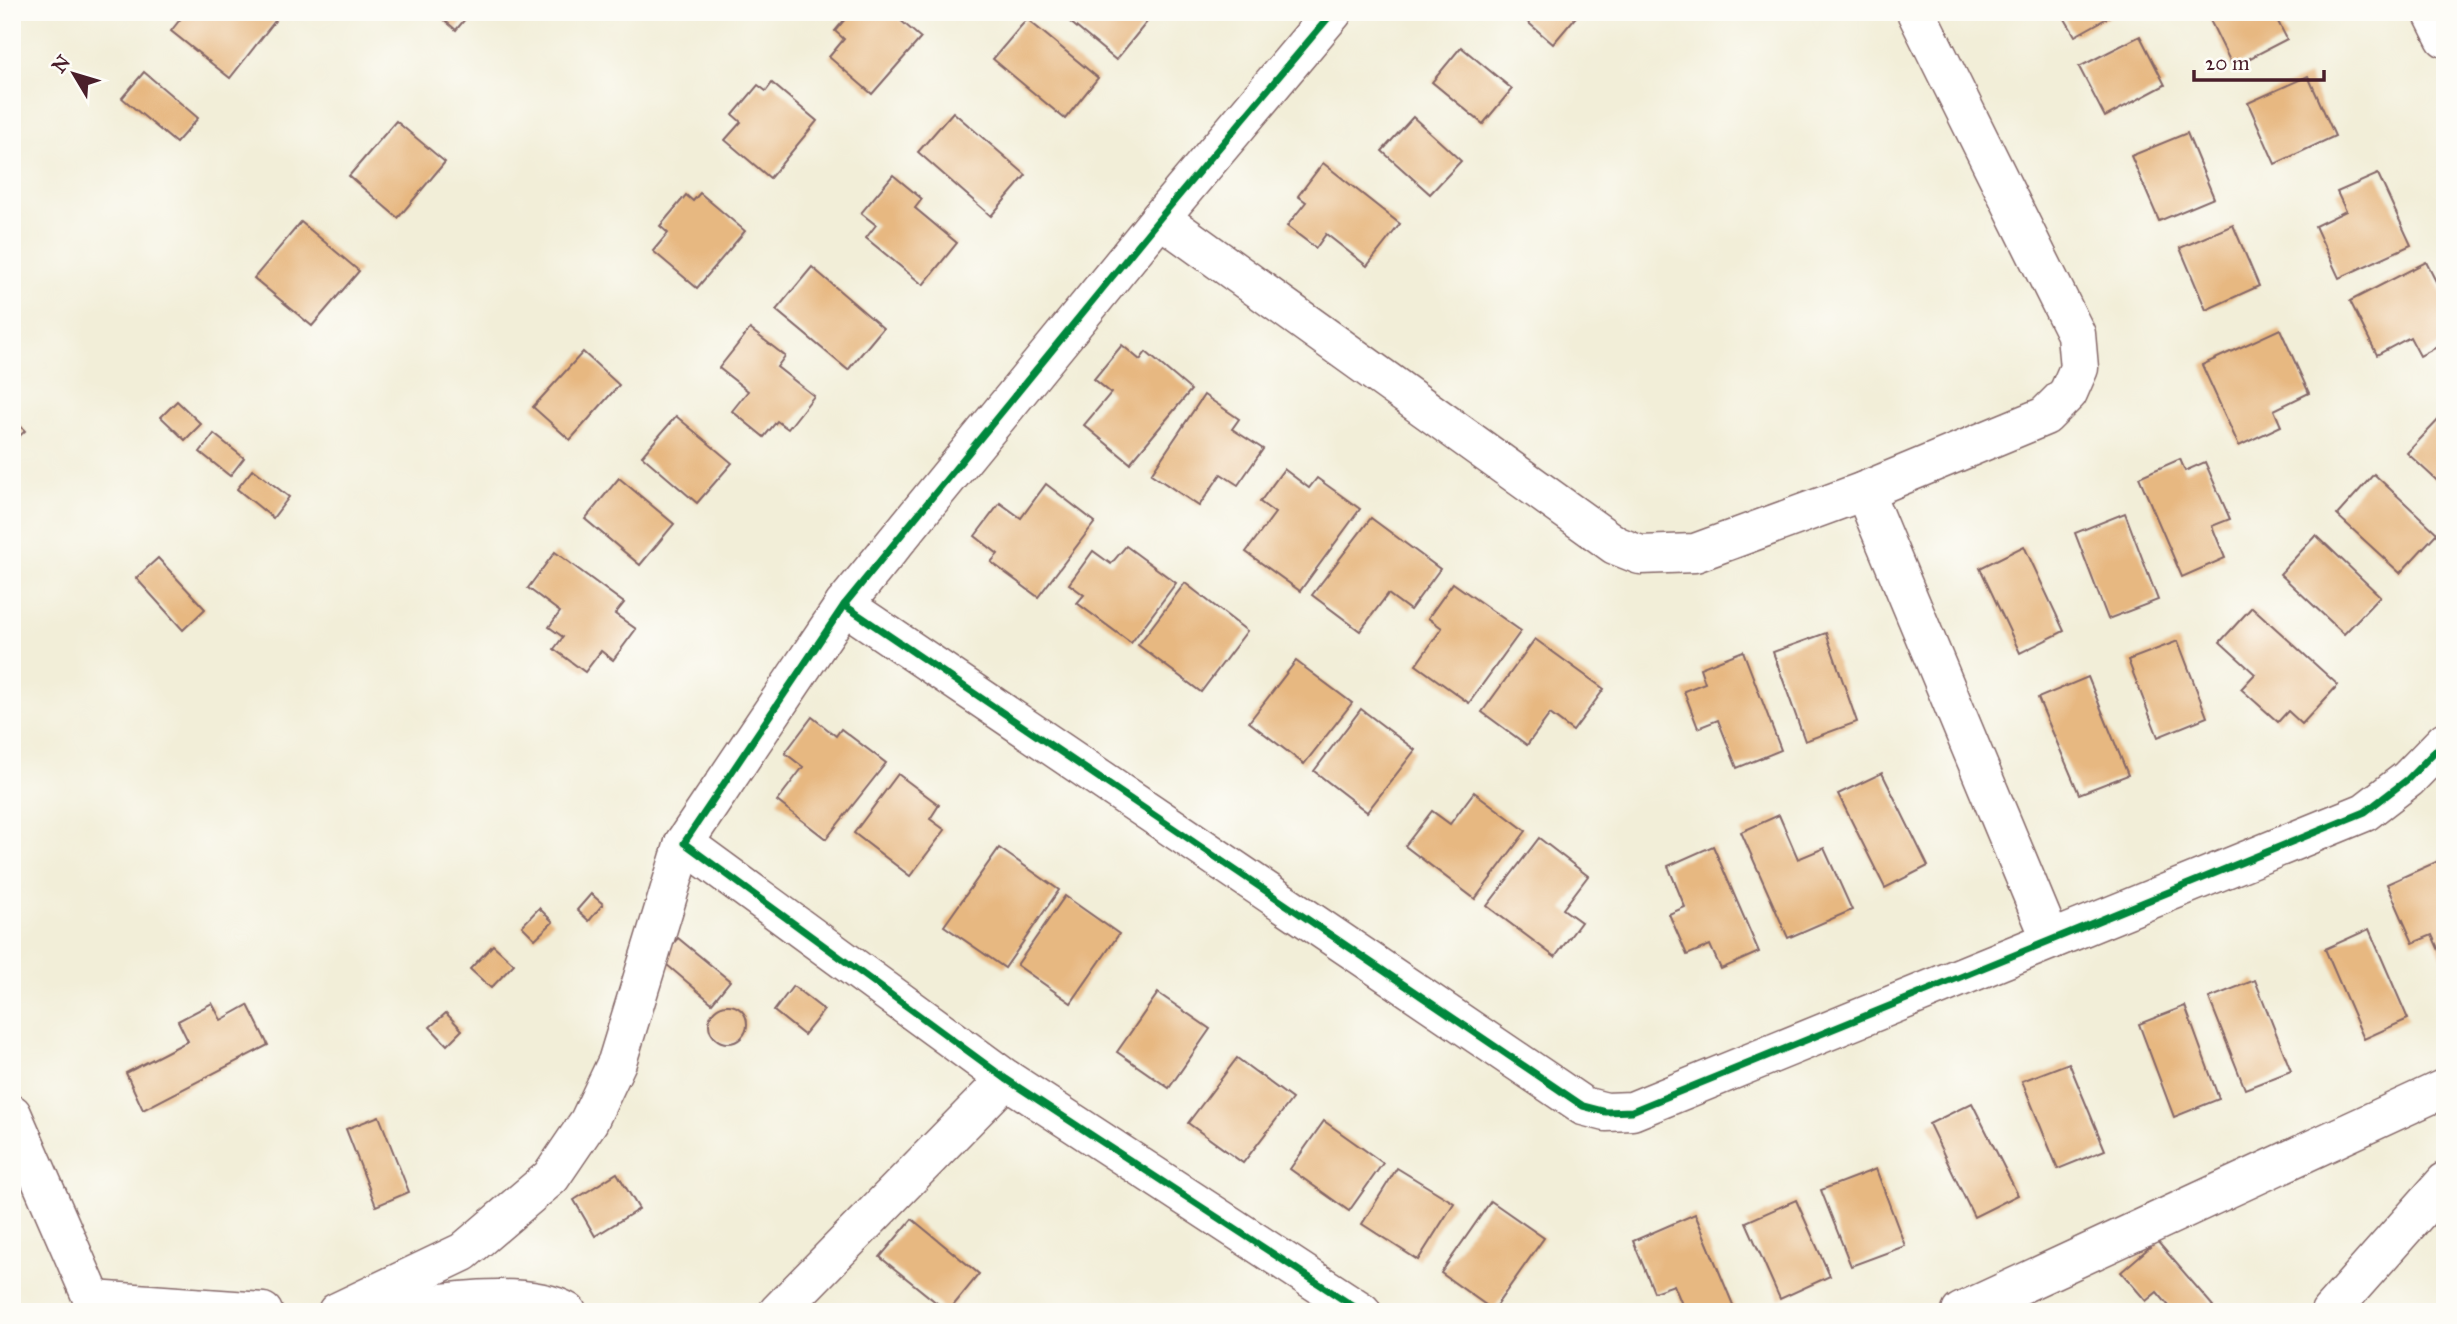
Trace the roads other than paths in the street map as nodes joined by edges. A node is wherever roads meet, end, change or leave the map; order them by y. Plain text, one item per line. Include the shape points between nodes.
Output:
1 (1333, 12) edge
2 (1916, 12) edge
3 (2432, 12) edge
4 (2445, 38) edge
5 (1160, 218) junction
6 (1864, 491) junction
7 (844, 605) junction
8 (2445, 741) edge
9 (684, 843) junction
10 (2051, 940) junction
11 (1006, 1079) junction
12 (2445, 1088) edge
13 (12, 1114) edge
14 (2445, 1182) edge
15 (95, 1306) edge
16 (264, 1312) edge
17 (337, 1312) edge
18 (371, 1312) edge
19 (567, 1312) edge
20 (778, 1312) edge
21 (1362, 1312) edge
22 (1961, 1312) edge
23 (2330, 1312) edge

1 - 5 street
2 - 6 street via 2076,334 2079,368 2068,393 2045,416
3 - 4 street
5 - 6 street via 1615,545 1640,555 1695,553
5 - 7 street
6 - 10 street
7 - 9 street
7 - 10 street via 1583,1106 1606,1112 1632,1111
8 - 10 street via 2408,779 2365,812
9 - 11 street
9 - 17 street via 617,1062 589,1121 551,1177 463,1252
11 - 20 street
11 - 21 street
12 - 22 street
13 - 15 street
14 - 23 street
15 - 16 street
18 - 19 street via 524,1299 556,1305

